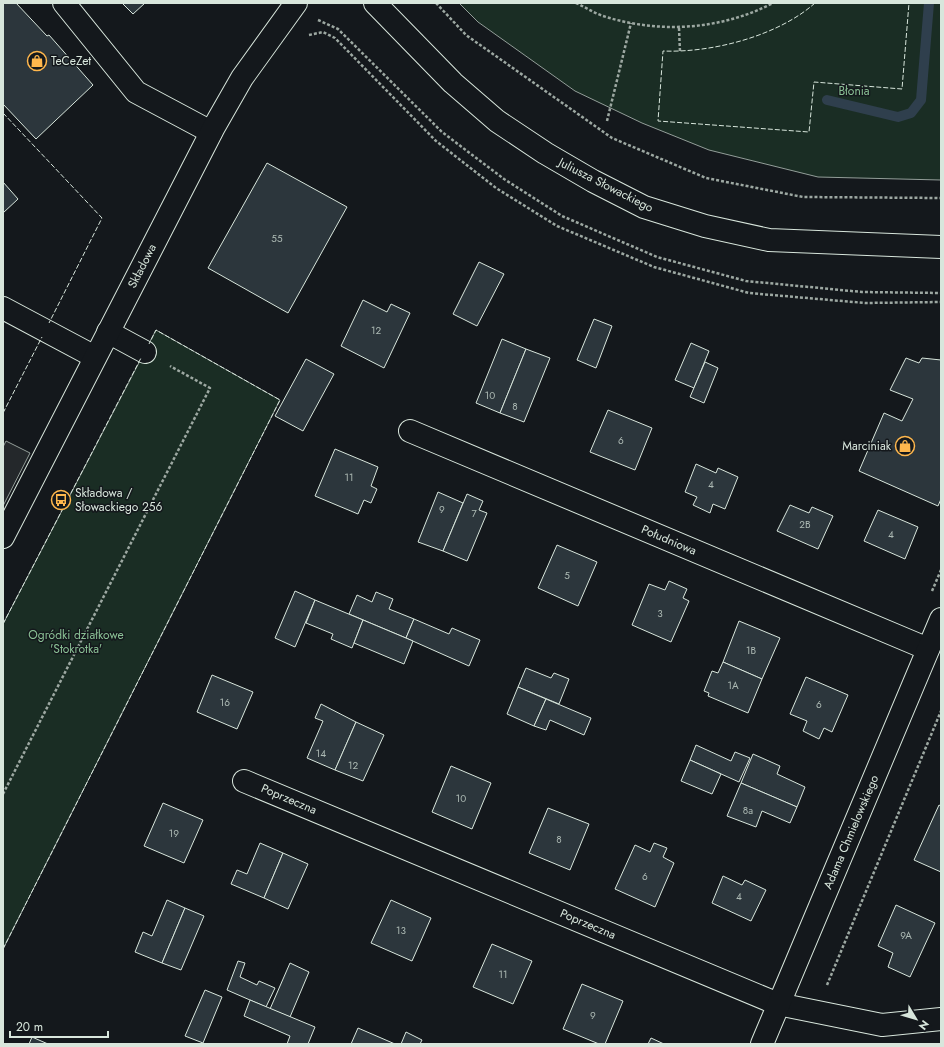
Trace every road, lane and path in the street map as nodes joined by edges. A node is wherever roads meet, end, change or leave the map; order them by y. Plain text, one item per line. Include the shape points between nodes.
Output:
1 (64, 3) edge
2 (296, 3) edge
3 (375, 3) edge
4 (436, 3) edge
5 (576, 3) edge
6 (773, 3) edge
7 (632, 23) junction
8 (679, 28) junction
9 (680, 52) dead end
10 (606, 121) dead end
11 (211, 132) junction
12 (941, 198) edge
13 (941, 247) edge
14 (3, 308) edge
15 (108, 332) junction
16 (145, 352) joint
17 (95, 357) junction
18 (410, 431) dead end
19 (3, 537) edge
20 (941, 619) edge
21 (928, 649) junction
22 (941, 711) edge
23 (244, 781) dead end
24 (3, 794) edge
25 (778, 1004) junction
26 (815, 1012) junction
27 (941, 1019) edge
28 (762, 1044) edge

1 - 11 street via 136,92
2 - 11 street, Składowa via 242,78
3 - 13 street, Juliusza Słowackiego via 453,83 497,121 545,153 644,207 705,226 769,240
4 - 12 path via 466,35 612,138 706,178 803,197
5 - 7 path via 602,15
6 - 8 path via 758,11 721,23
7 - 8 path
7 - 10 path
8 - 9 path
11 - 15 street, Składowa
14 - 17 street
15 - 16 street
15 - 17 street, Składowa
16 - 24 path via 210,388
17 - 19 street, Składowa
18 - 21 street, Południowa
20 - 21 street, Adama Chmielowskiego
21 - 25 street, Adama Chmielowskiego
22 - 26 path
23 - 25 street, Poprzeczna
25 - 26 street, Poprzeczna
25 - 28 street, Adama Chmielowskiego
26 - 27 street, Poprzeczna via 882,1025

